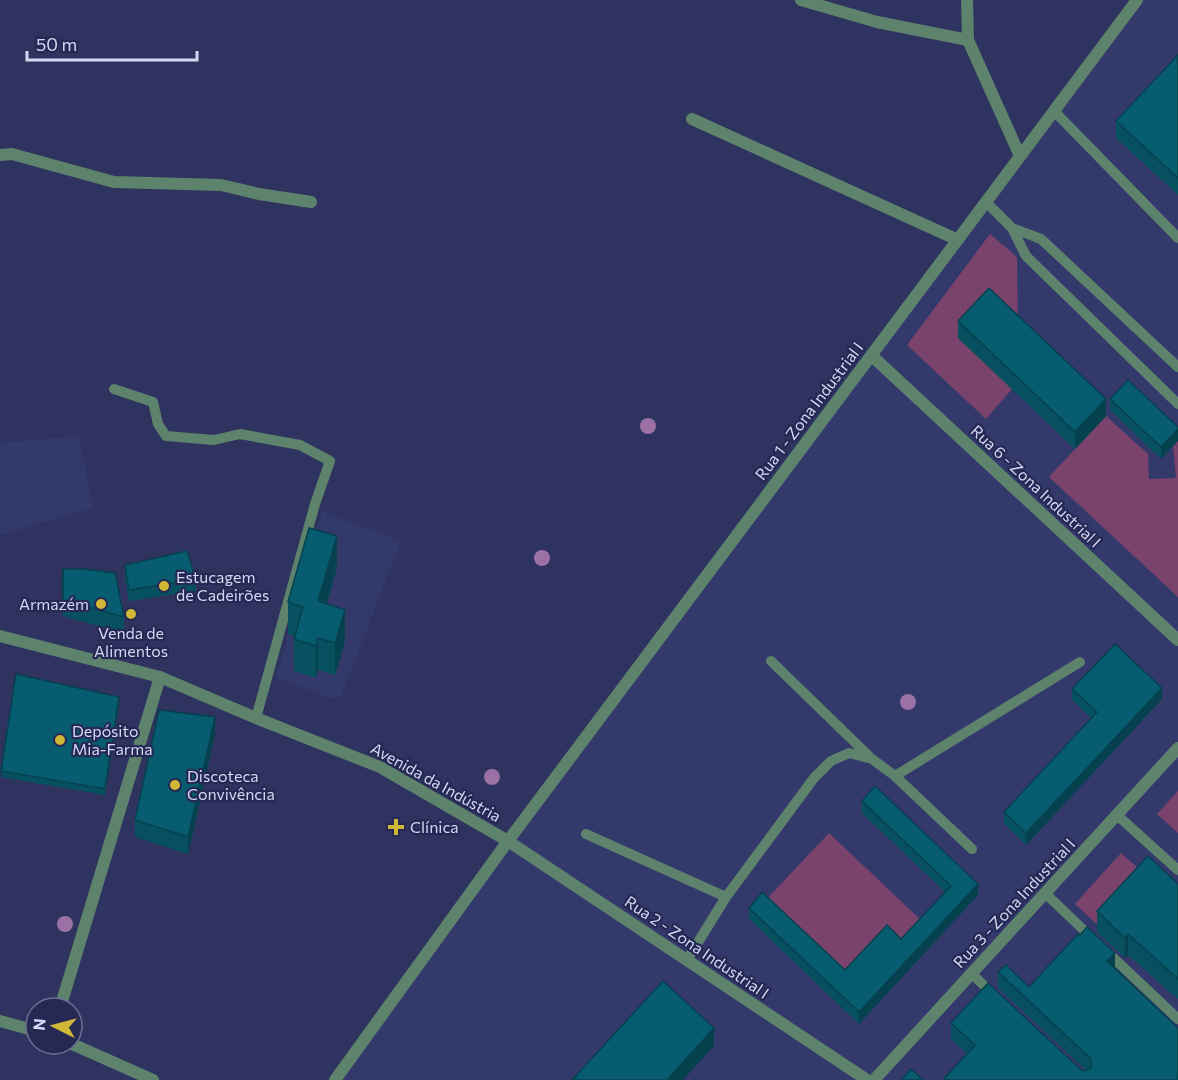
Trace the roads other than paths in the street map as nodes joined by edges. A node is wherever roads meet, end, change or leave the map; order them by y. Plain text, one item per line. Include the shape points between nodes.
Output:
1 (801, 0) edge
2 (967, 0) edge
3 (1137, 0) edge
4 (968, 40) junction
5 (1054, 111) junction
6 (692, 118) dead end
7 (0, 155) edge
8 (1020, 156) junction
9 (311, 202) dead end
10 (986, 202) junction
11 (1012, 228) junction
12 (1178, 238) edge
13 (958, 240) junction
14 (871, 355) junction
15 (1178, 368) edge
16 (114, 389) dead end
17 (1178, 404) edge
18 (0, 636) edge
19 (1178, 640) edge
20 (771, 661) dead end
21 (1080, 662) dead end
22 (160, 677) junction
23 (256, 718) junction
24 (1178, 748) edge
25 (872, 759) junction
26 (895, 776) junction
27 (1117, 815) junction
28 (586, 834) dead end
29 (508, 841) junction
30 (972, 849) dead end
31 (1178, 870) edge
32 (1045, 893) junction
33 (726, 897) junction
34 (687, 960) junction
35 (971, 973) junction
36 (64, 996) edge
37 (1002, 1002) edge
38 (1178, 1019) edge
39 (0, 1021) edge
40 (24, 1028) edge
41 (84, 1049) edge
42 (153, 1080) edge
43 (335, 1080) edge
44 (867, 1080) edge
45 (874, 1080) edge

1 - 4 street via 877,22
2 - 4 street
3 - 5 street, Rua 1 - Zona Industrial I
4 - 8 street
5 - 8 street, Rua 1 - Zona Industrial I
5 - 12 lane
6 - 13 street
7 - 9 street via 12,154 114,182 221,185
8 - 10 street, Rua 1 - Zona Industrial I
10 - 11 lane
10 - 13 street, Rua 1 - Zona Industrial I
11 - 15 lane via 1041,239
11 - 17 lane via 1026,256
13 - 14 street, Rua 1 - Zona Industrial I
14 - 19 street, Rua 6 - Zona Industrial I
14 - 29 street, Rua 1 - Zona Industrial I
16 - 23 lane via 153,402 158,424 166,436 214,440 240,434 300,445 330,461
18 - 22 street, Avenida da Indústria
20 - 25 lane
21 - 26 lane
22 - 23 street, Avenida da Indústria
22 - 36 street
23 - 29 street, Avenida da Indústria via 380,767
24 - 27 street, Rua 3 - Zona Industrial I
25 - 26 lane
25 - 33 lane via 849,753 831,761 814,778
26 - 30 lane
27 - 31 lane
27 - 32 street, Rua 3 - Zona Industrial I
28 - 33 lane
29 - 34 street, Rua 2 - Zona Industrial I
29 - 43 street, Avenida da Indústria
32 - 35 street, Rua 3 - Zona Industrial I
32 - 38 lane
33 - 34 lane
34 - 44 street, Rua 2 - Zona Industrial I
35 - 37 lane
35 - 45 street, Rua 3 - Zona Industrial I
39 - 40 street
41 - 42 street

